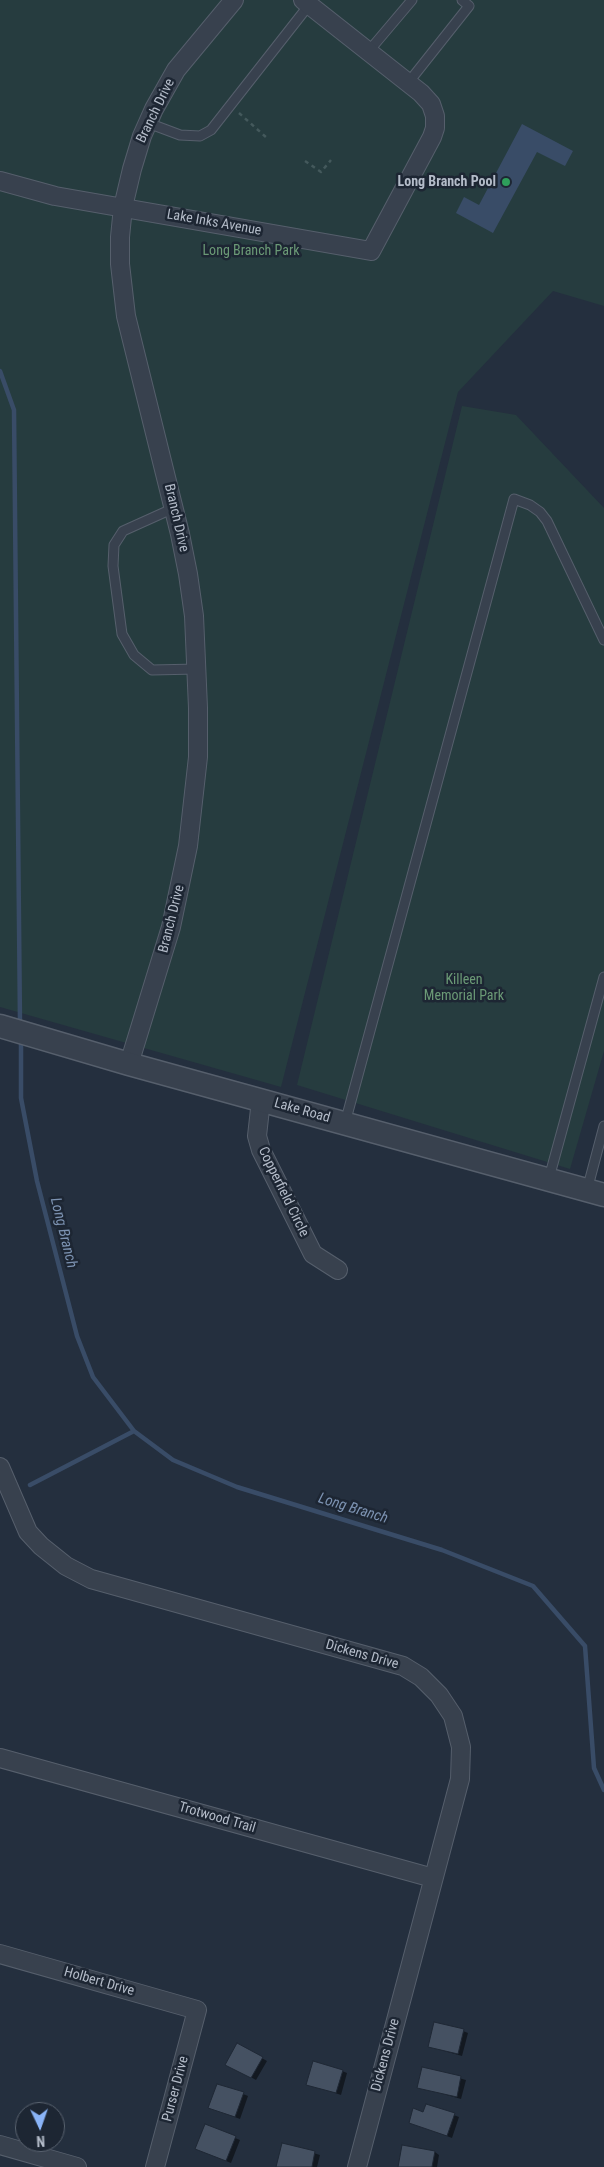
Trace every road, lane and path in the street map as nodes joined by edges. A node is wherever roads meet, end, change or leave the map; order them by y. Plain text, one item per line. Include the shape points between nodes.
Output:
1 (234, 0) edge
2 (412, 0) edge
3 (462, 0) edge
4 (306, 2) edge
5 (368, 52) junction
6 (408, 83) junction
7 (231, 105) junction
8 (148, 123) junction
9 (267, 138) dead end
10 (331, 160) dead end
11 (306, 161) dead end
12 (0, 181) edge
13 (123, 207) junction
14 (174, 508) junction
15 (604, 640) edge
16 (196, 669) junction
17 (604, 977) edge
18 (0, 1026) edge
19 (130, 1064) junction
20 (261, 1100) junction
21 (344, 1123) junction
22 (604, 1126) edge
23 (548, 1181) junction
24 (596, 1193) edge
25 (338, 1270) dead end
26 (0, 1467) edge
27 (0, 1758) edge
28 (433, 1878) junction
29 (0, 1954) edge
30 (197, 2010) joint
31 (0, 2145) edge
32 (77, 2167) edge
33 (155, 2167) edge
34 (357, 2167) edge

1 - 8 street, Branch Drive via 176,70
2 - 5 lane
3 - 6 lane via 469,6
4 - 5 street, Lake Inks Avenue
4 - 7 lane
5 - 6 street, Lake Inks Avenue
6 - 13 street, Lake Inks Avenue via 431,104 435,128 371,251
7 - 8 lane via 211,130 200,136 180,135
7 - 9 path
8 - 13 street, Branch Drive
10 - 11 path via 321,172
12 - 13 street, Lake Inks Avenue via 56,196
13 - 14 street, Branch Drive via 120,264 126,316
14 - 16 street, Branch Drive via 194,616
14 - 16 lane via 123,531 114,544 122,634 134,656 152,670
15 - 21 lane via 547,521 530,505 514,499
16 - 19 street, Branch Drive via 198,757 188,846 171,927
17 - 23 lane
18 - 19 street, Lake Road
19 - 20 street, Lake Road
20 - 21 street, Lake Road
20 - 25 street, Copperfield Circle via 257,1136 261,1150 313,1254
21 - 23 street, Lake Road
22 - 24 lane
23 - 24 street, Lake Road
26 - 28 street, Dickens Drive via 28,1532 66,1566 91,1579 403,1666 421,1677 453,1716 461,1747 460,1779
27 - 28 street, Trotwood Trail
28 - 34 street, Dickens Drive
29 - 30 street, Holbert Drive
30 - 33 street, Purser Drive
31 - 32 street

